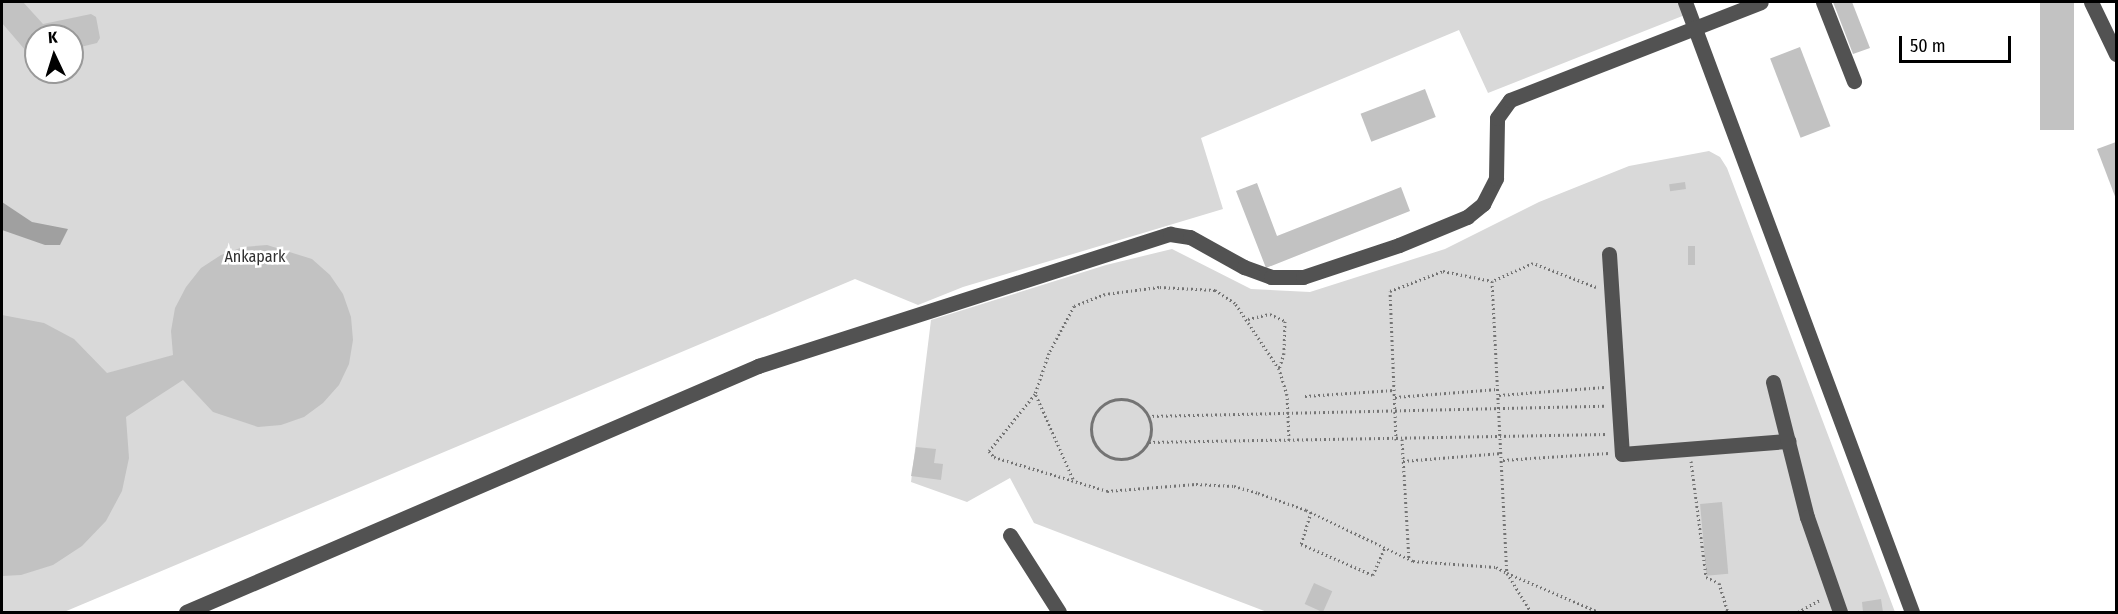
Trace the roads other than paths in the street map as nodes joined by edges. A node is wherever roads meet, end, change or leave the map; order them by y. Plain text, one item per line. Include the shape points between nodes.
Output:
1 (1685, 2) edge
2 (1761, 2) edge
3 (1823, 2) edge
4 (2091, 2) edge
5 (1696, 29) junction
6 (2116, 54) edge
7 (1854, 81) dead end
8 (1609, 254) dead end
9 (1773, 382) dead end
10 (1788, 441) junction
11 (1010, 536) dead end
12 (186, 612) edge
13 (1059, 612) edge
14 (1840, 612) edge
15 (1912, 612) edge

1 - 5 street
2 - 5 street via 1723,14
3 - 7 street
4 - 6 street
5 - 12 street via 1510,100 1497,118 1496,178 1483,204 1467,218 1399,245 1303,277 1271,277 1190,237 1170,234 758,366
5 - 15 street
8 - 10 street via 1622,452
9 - 10 street
10 - 14 street via 1807,517
11 - 13 street

